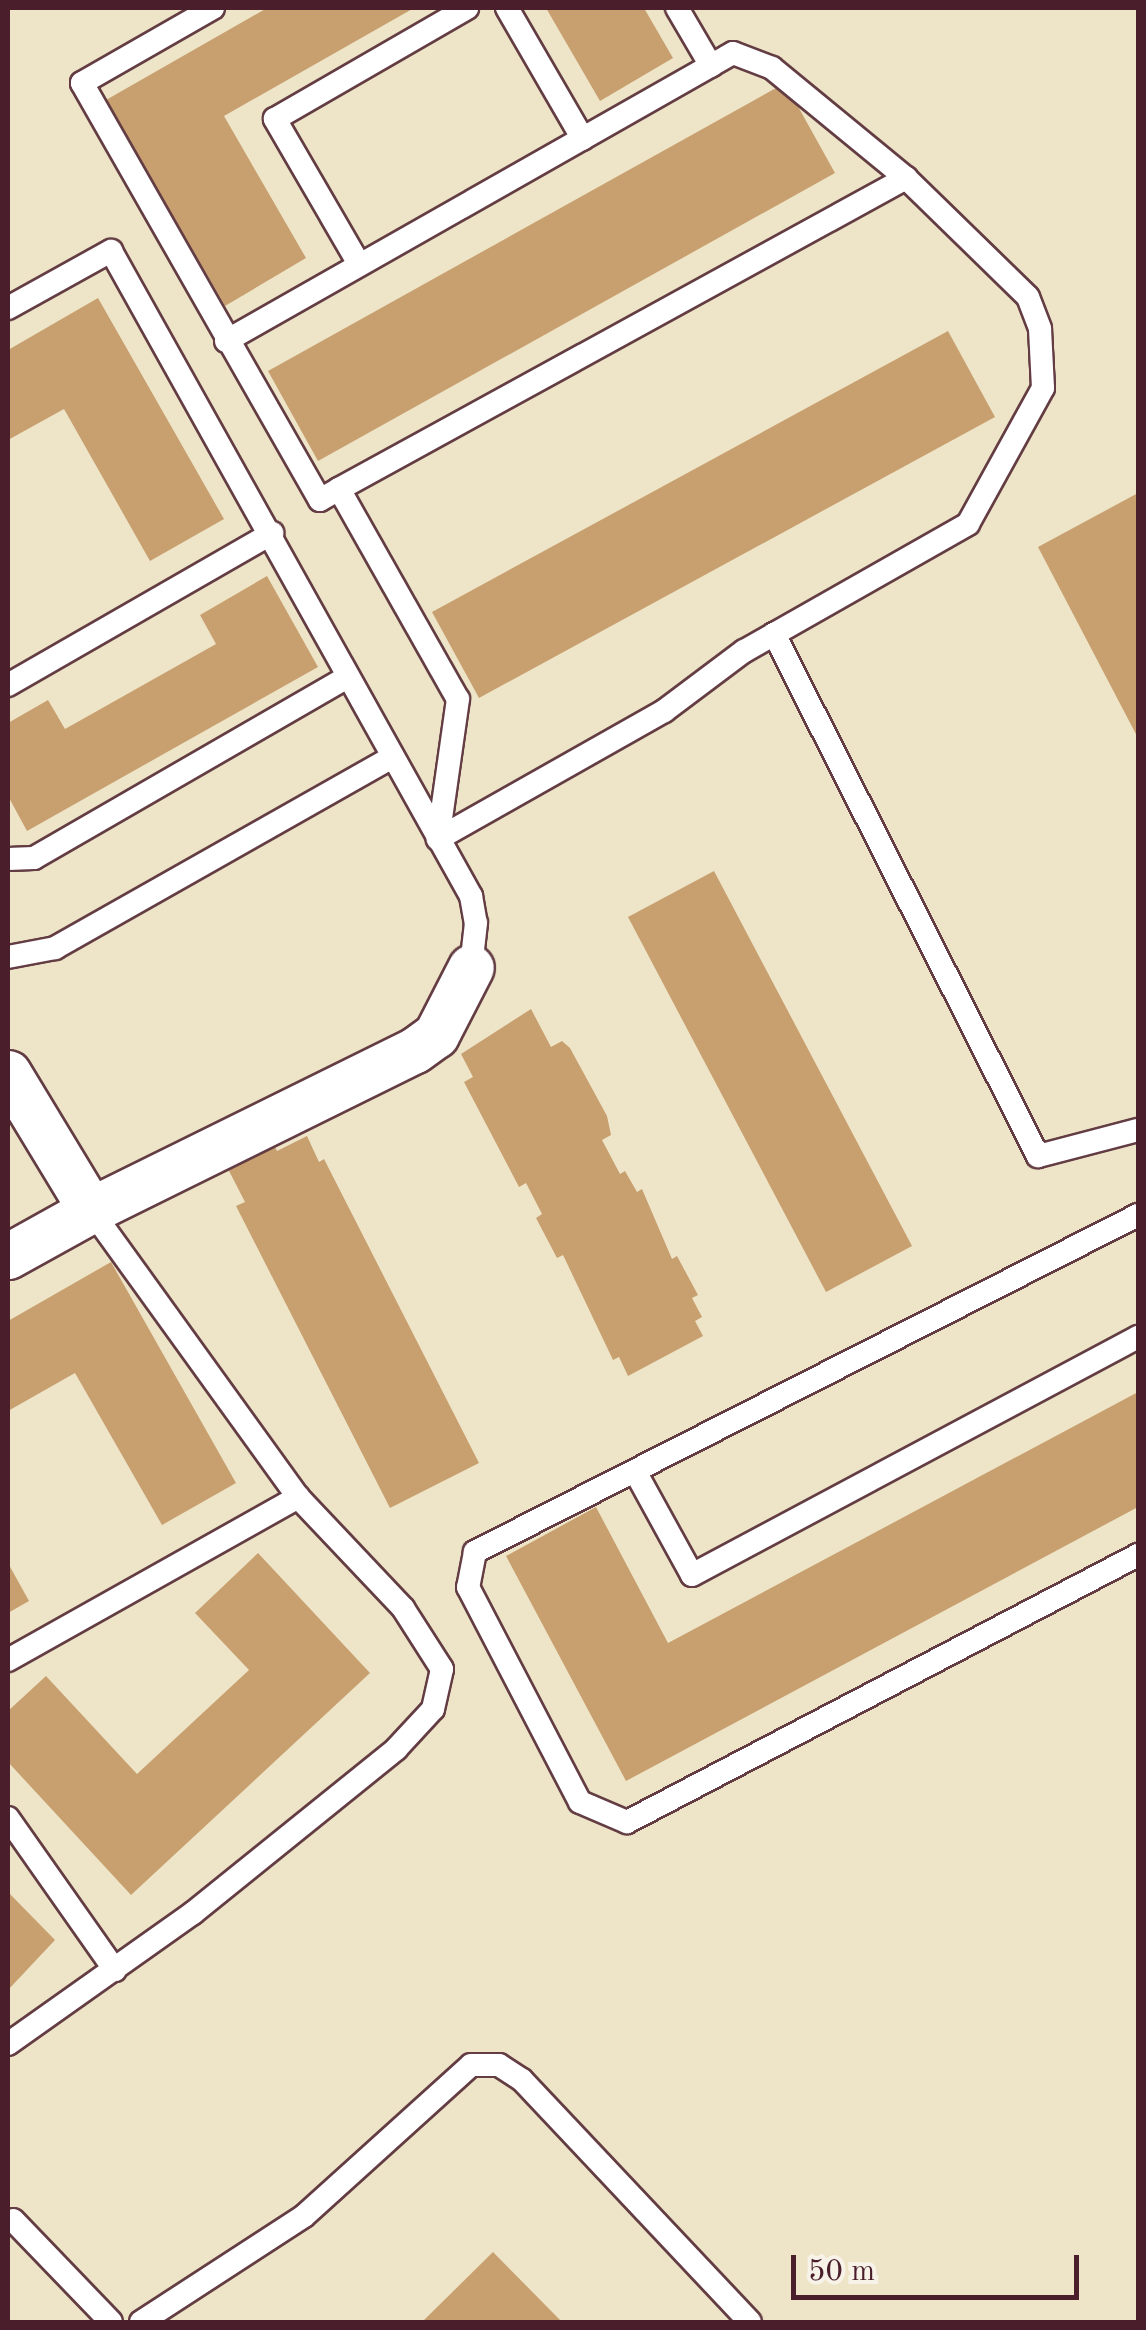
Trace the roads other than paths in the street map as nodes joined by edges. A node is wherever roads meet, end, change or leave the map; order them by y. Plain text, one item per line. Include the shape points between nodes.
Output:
1 (212, 8) edge
2 (467, 8) edge
3 (507, 8) edge
4 (677, 8) edge
5 (711, 66) junction
6 (582, 139) junction
7 (906, 178) junction
8 (358, 264) junction
9 (8, 308) edge
10 (226, 341) junction
11 (338, 489) junction
12 (272, 534) junction
13 (774, 634) junction
14 (348, 677) junction
15 (8, 685) edge
16 (393, 757) junction
17 (438, 838) junction
18 (8, 858) edge
19 (8, 957) edge
20 (471, 967) joint
21 (8, 1072) edge
22 (1138, 1130) edge
23 (91, 1210) junction
24 (1138, 1215) edge
25 (8, 1256) edge
26 (1138, 1337) edge
27 (636, 1473) junction
28 (298, 1496) junction
29 (1138, 1555) edge
30 (8, 1660) edge
31 (8, 1818) edge
32 (116, 1970) junction
33 (8, 2044) edge
34 (13, 2220) dead end
35 (111, 2322) edge
36 (141, 2322) edge
37 (750, 2322) edge

1 - 10 lane via 82,83
2 - 8 lane via 275,119
3 - 6 lane
4 - 5 lane
5 - 6 lane
5 - 7 lane via 733,53 772,68
6 - 8 lane
7 - 11 lane
7 - 13 lane via 1028,297 1040,329 1043,388 968,524
8 - 10 lane
9 - 12 lane via 111,251
10 - 11 lane via 320,500
11 - 17 lane via 458,700
12 - 14 lane
12 - 15 lane
13 - 17 lane via 664,711
13 - 22 lane via 1038,1156
14 - 16 lane
14 - 18 lane via 34,858
16 - 17 lane
16 - 19 lane via 55,948
17 - 20 lane via 471,896
20 - 23 street via 436,1035 414,1050
21 - 23 street
23 - 25 street
23 - 28 lane
24 - 27 lane
26 - 27 lane via 692,1575
27 - 29 lane via 475,1552 468,1587 580,1802 626,1822
28 - 30 lane
28 - 32 lane via 402,1608 442,1669 434,1709 396,1750
31 - 32 lane
32 - 33 lane
34 - 35 lane
36 - 37 lane via 304,2216 472,2065 500,2065 522,2080

